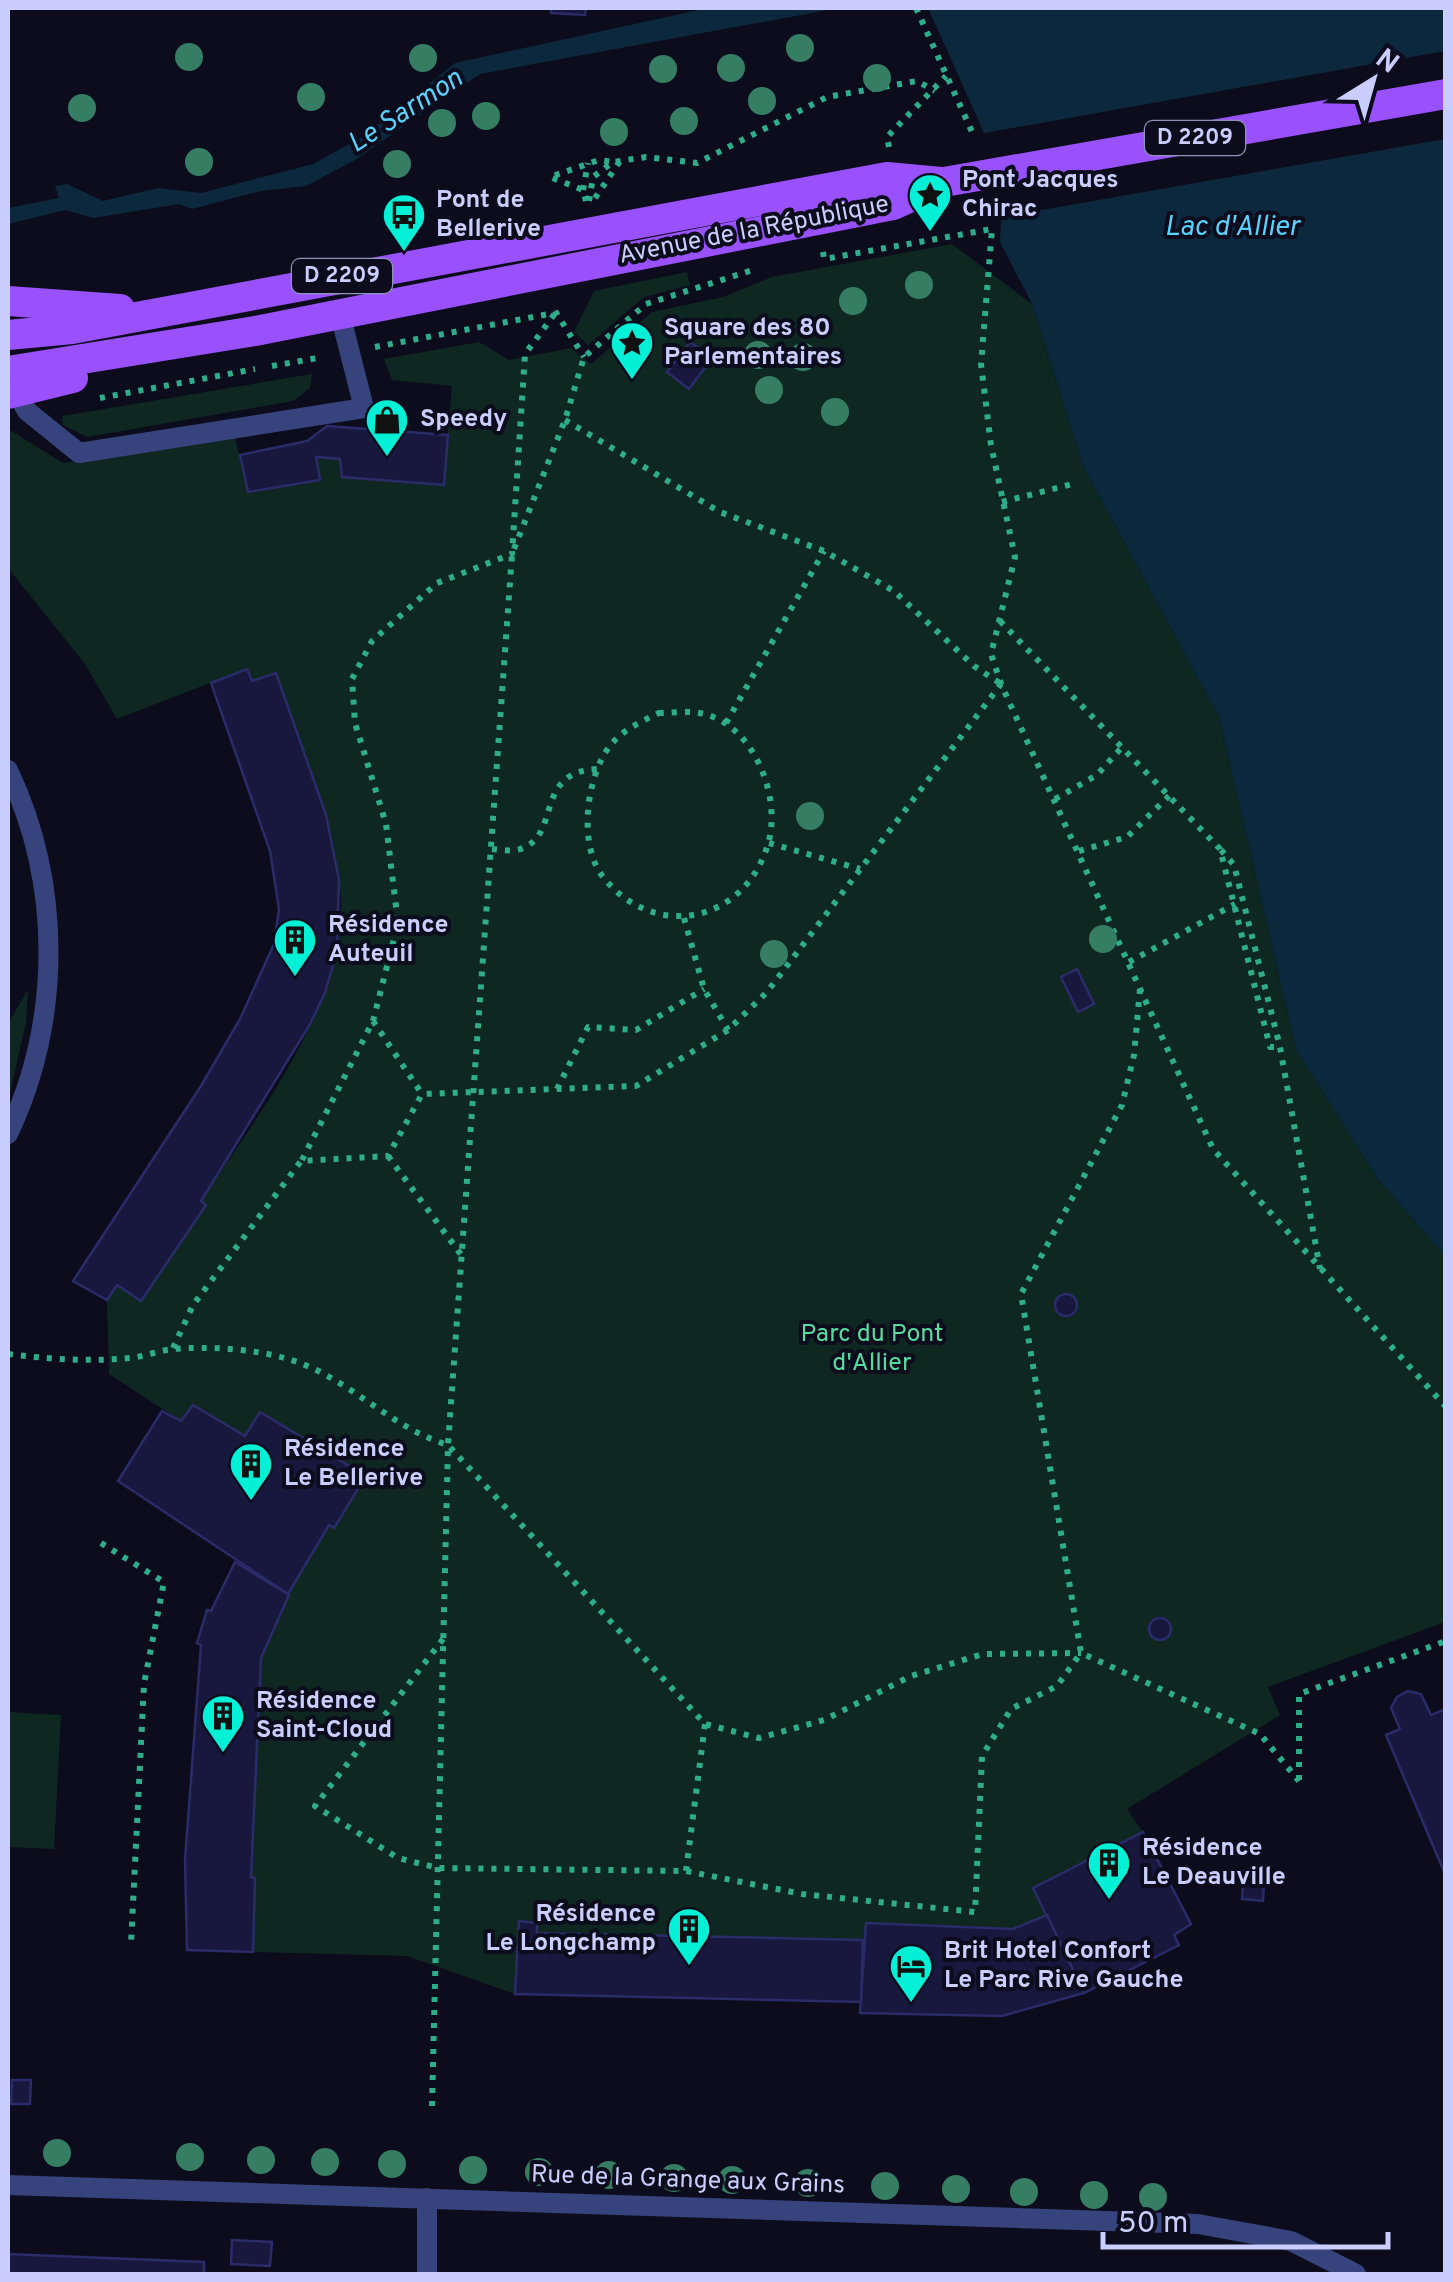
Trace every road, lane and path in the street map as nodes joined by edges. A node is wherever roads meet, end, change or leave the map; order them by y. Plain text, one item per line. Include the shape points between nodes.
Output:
1 (916, 8) edge
2 (946, 76) junction
3 (935, 91) junction
4 (1446, 94) edge
5 (974, 134) dead end
6 (891, 158) dead end
7 (617, 162) junction
8 (588, 164) junction
9 (944, 182) junction
10 (583, 190) junction
11 (588, 207) junction
12 (822, 243) dead end
13 (700, 290) dead end
14 (8, 301) edge
15 (153, 312) junction
16 (340, 314) junction
17 (8, 334) edge
18 (584, 357) junction
19 (10, 386) edge
20 (565, 420) junction
21 (1076, 483) dead end
22 (1002, 502) junction
23 (824, 551) junction
24 (512, 554) junction
25 (999, 620) junction
26 (1001, 684) junction
27 (726, 723) junction
28 (1122, 747) junction
29 (598, 769) junction
30 (8, 770) edge
31 (1169, 796) junction
32 (1055, 798) junction
33 (768, 844) junction
34 (492, 849) junction
35 (1220, 849) junction
36 (1079, 852) junction
37 (860, 869) junction
38 (1234, 904) junction
39 (684, 918) junction
40 (1129, 962) junction
41 (1140, 988) junction
42 (704, 989) junction
43 (372, 1021) junction
44 (728, 1030) junction
45 (1280, 1047) junction
46 (557, 1089) junction
47 (472, 1091) junction
48 (422, 1094) junction
49 (8, 1134) edge
50 (388, 1156) junction
51 (301, 1162) junction
52 (462, 1256) junction
53 (1320, 1271) junction
54 (173, 1348) junction
55 (8, 1354) edge
56 (1446, 1407) edge
57 (448, 1445) junction
58 (101, 1543) dead end
59 (444, 1638) junction
60 (1446, 1641) edge
61 (1080, 1652) junction
62 (705, 1724) junction
63 (438, 1868) junction
64 (686, 1871) junction
65 (130, 1944) dead end
66 (432, 2106) dead end
67 (8, 2185) edge
68 (427, 2198) junction
69 (427, 2274) edge
70 (1356, 2274) edge

1 - 2 path
2 - 3 path
2 - 5 path
3 - 6 path via 887,137
3 - 7 path via 917,81 827,97 697,163
4 - 9 main road, D 2209
7 - 8 path
7 - 11 path
7 - 11 path via 593,177
8 - 10 path
8 - 10 path via 550,177
9 - 15 main road, Avenue de la République / D 2209 via 887,177
9 - 16 main road, Avenue de la République / D 2209 via 894,204
10 - 11 path
12 - 22 path via 824,259 992,230 981,364
13 - 18 path via 646,304
14 - 15 main road, Avenue de la République / D 2209
15 - 17 main road, Avenue de la République / D 2209 via 72,330
16 - 19 main road, Avenue de la République / D 2209
16 - 19 street via 364,408 79,452 27,411
18 - 20 path
18 - 24 path via 556,312 525,354
20 - 23 path via 720,512
20 - 24 path
21 - 22 path
22 - 25 path via 1015,557
23 - 26 path via 894,591
23 - 27 path
24 - 34 path
24 - 43 path via 437,583 372,641 352,679 355,723 386,824 398,922
25 - 26 path via 990,654
25 - 28 path
26 - 32 path
26 - 37 path
27 - 29 path via 702,713 658,713 609,747
27 - 33 path via 754,754 770,796
28 - 31 path
28 - 32 path via 1097,775
29 - 34 path via 578,770 558,784 533,842 520,850
29 - 39 path via 586,834 598,871 622,900
30 - 49 street via 36,842 49,983 31,1072
31 - 35 path
31 - 36 path via 1126,836
32 - 36 path
33 - 37 path
33 - 39 path via 750,880 718,907
34 - 47 path
35 - 38 path
35 - 45 path via 1234,865
36 - 40 path
37 - 44 path via 767,992
38 - 40 path
38 - 45 path via 1270,1046
39 - 42 path
40 - 41 path
41 - 53 path via 1212,1150
41 - 61 path via 1122,1105 1021,1294
42 - 44 path
42 - 46 path via 636,1030 588,1027
43 - 48 path
43 - 51 path
44 - 46 path via 636,1086
45 - 53 path
46 - 47 path
47 - 48 path
47 - 52 path
48 - 50 path
50 - 51 path
50 - 52 path
51 - 54 path via 193,1306
52 - 57 path
53 - 56 path
54 - 55 path via 132,1358
54 - 57 path via 289,1359 372,1402 416,1435
57 - 59 path
57 - 62 path
58 - 65 path via 164,1582 144,1684
59 - 63 path
59 - 63 path via 315,1806 398,1858
60 - 61 path via 1299,1694 1300,1781 1260,1734
61 - 62 path via 983,1654 911,1676 824,1720 759,1738
61 - 64 path via 1057,1686 1011,1709 982,1756 974,1912 802,1894
62 - 64 path
63 - 64 path
63 - 66 path
67 - 68 street, Rue de la Grange aux Grains
68 - 69 street
68 - 70 street, Rue de la Grange aux Grains via 1198,2224 1291,2242

